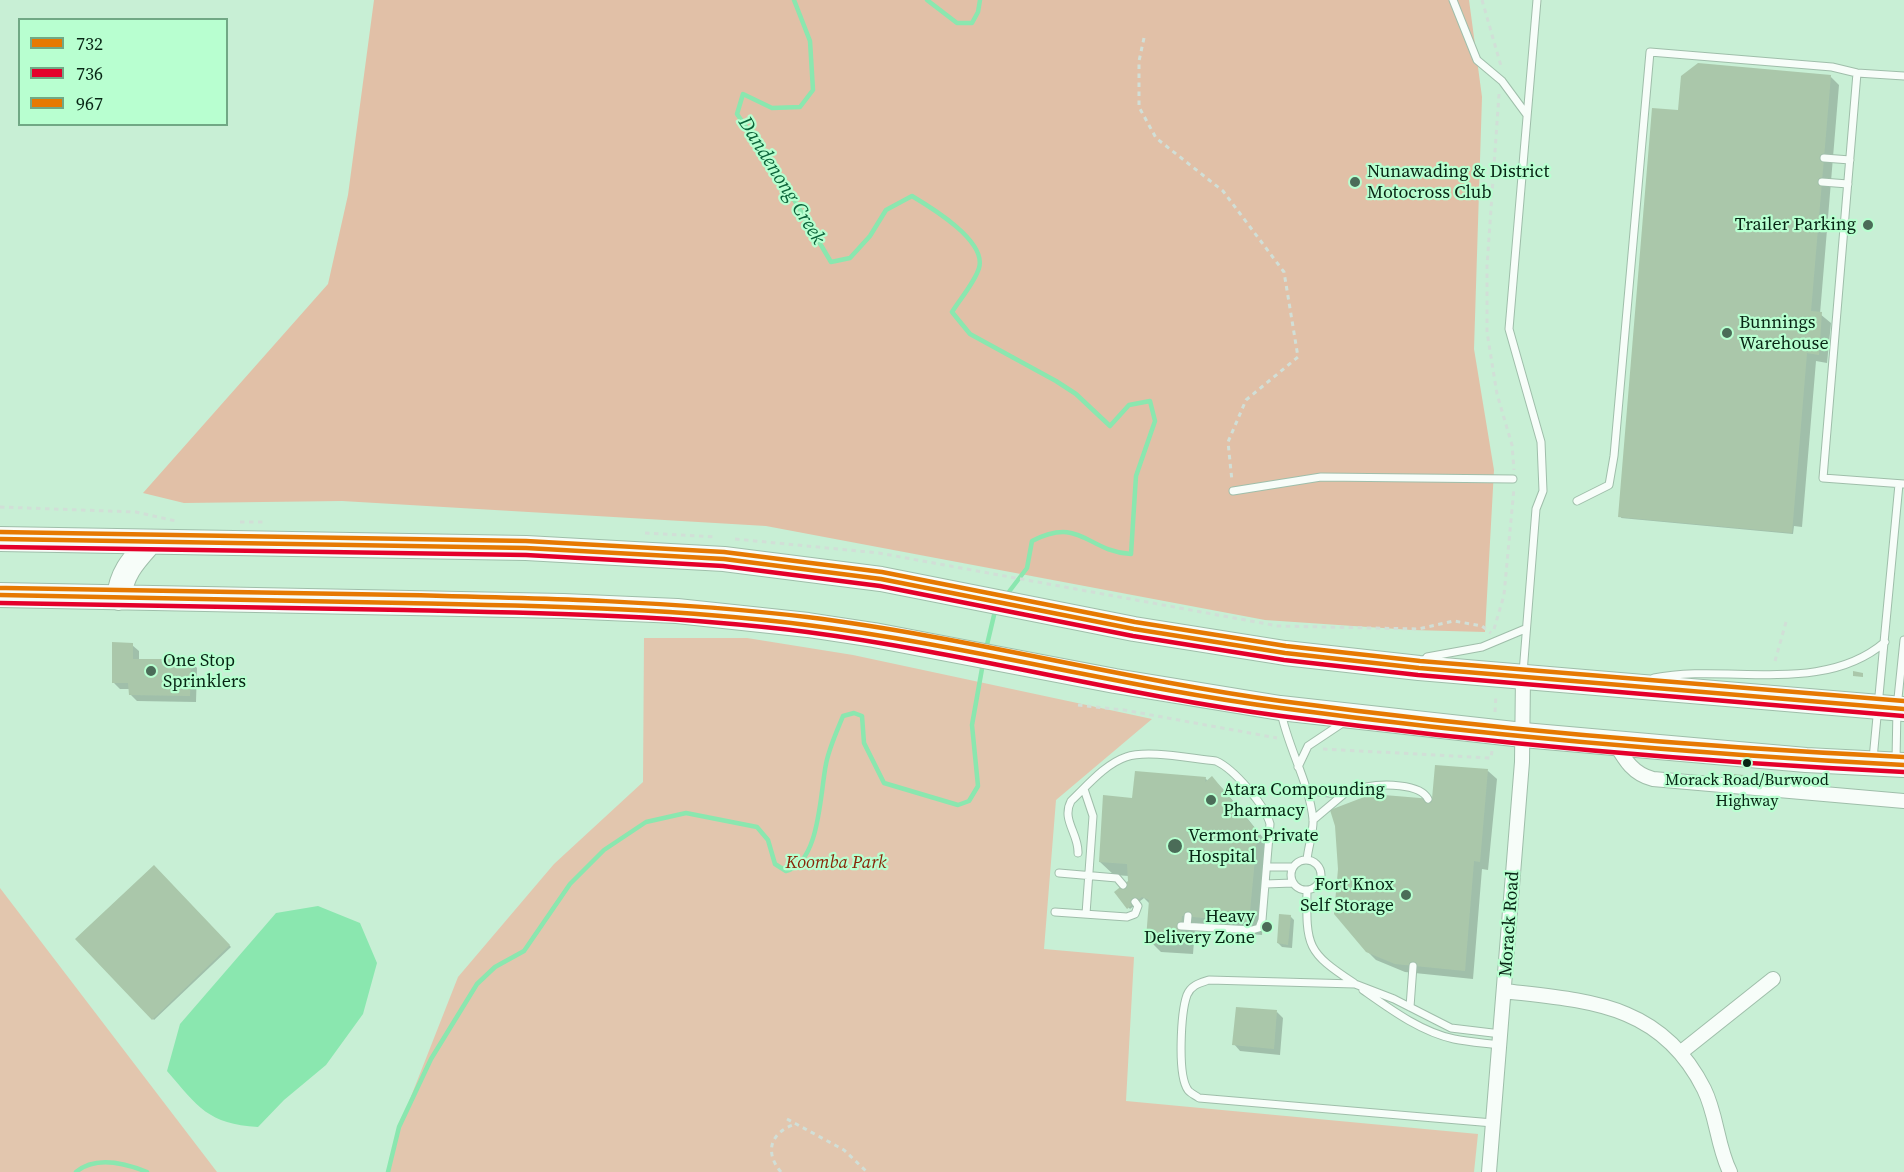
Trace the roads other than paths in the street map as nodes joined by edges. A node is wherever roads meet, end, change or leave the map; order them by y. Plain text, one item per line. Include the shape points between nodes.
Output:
1 (1453, 0) edge
2 (1537, 0) edge
3 (1857, 73) junction
4 (1904, 76) edge
5 (1527, 116) junction
6 (1824, 158) dead end
7 (1850, 160) junction
8 (1822, 182) dead end
9 (1848, 184) junction
10 (1513, 479) road end
11 (1902, 484) edge
12 (1233, 492) road end
13 (1577, 501) dead end
14 (0, 539) edge
15 (150, 542) junction
16 (0, 595) edge
17 (119, 598) junction
18 (1525, 629) junction
19 (1904, 640) edge
20 (1885, 642) junction
21 (1419, 668) junction
22 (1523, 676) junction
23 (1628, 684) junction
24 (1280, 708) junction
25 (1893, 708) edge
26 (1353, 716) junction
27 (1523, 735) junction
28 (1615, 743) junction
29 (1891, 765) edge
30 (1298, 766) junction
31 (1084, 789) junction
32 (1305, 789) junction
33 (1345, 793) junction
34 (1428, 799) dead end
35 (1904, 801) edge
36 (1313, 820) junction
37 (1078, 853) dead end
38 (1307, 860) junction
39 (1267, 867) junction
40 (1293, 867) junction
41 (1059, 873) dead end
42 (1089, 875) junction
43 (1293, 883) junction
44 (1265, 884) junction
45 (1123, 885) dead end
46 (1307, 890) junction
47 (1135, 903) dead end
48 (1055, 912) dead end
49 (1086, 914) junction
50 (1188, 916) dead end
51 (1231, 920) dead end
52 (1230, 929) junction
53 (1413, 966) dead end
54 (1773, 980) dead end
55 (1355, 984) junction
56 (1504, 991) junction
57 (1410, 1007) junction
58 (1501, 1040) junction
59 (1680, 1053) junction
60 (1494, 1123) junction
61 (1489, 1172) edge
62 (1730, 1172) edge

1 - 5 lane via 1477,60 1502,81
2 - 5 lane
3 - 4 lane
3 - 7 lane
3 - 13 lane via 1832,67 1650,52 1614,456 1609,485
5 - 18 lane via 1509,329 1541,442 1544,478 1536,508
6 - 7 lane
7 - 9 lane
8 - 9 lane
9 - 11 lane via 1822,478
10 - 12 lane via 1321,477
11 - 20 lane
14 - 15 highway
15 - 17 highway via 126,570
15 - 21 highway via 665,554 880,579 1216,643
16 - 17 highway
17 - 24 highway via 624,607 807,625
18 - 21 lane via 1473,649 1427,657
18 - 22 lane
19 - 25 lane
20 - 23 lane via 1850,662 1811,671 1760,676 1683,672
20 - 25 lane
21 - 22 highway
22 - 23 highway
22 - 27 street, Morack Road
23 - 25 highway
24 - 26 highway
24 - 30 lane
25 - 29 lane
25 - 29 lane
26 - 27 highway
26 - 30 lane via 1308,746
27 - 28 highway
27 - 56 street, Morack Road
28 - 29 highway
28 - 35 street via 1627,763 1641,776 1653,779
30 - 32 lane
31 - 37 lane via 1067,807
31 - 39 lane via 1127,756 1216,760 1227,766 1267,813
31 - 42 lane via 1093,816
32 - 33 lane
32 - 36 lane
33 - 34 lane via 1384,786 1420,790
33 - 36 lane
36 - 38 lane
38 - 40 lane
38 - 46 lane via 1316,864 1321,873 1317,885
39 - 40 lane
39 - 44 lane
40 - 43 lane
41 - 42 lane
42 - 45 lane via 1117,878
42 - 49 lane
43 - 44 lane
43 - 46 lane
44 - 52 lane via 1259,928
46 - 55 lane via 1307,932 1317,957
47 - 49 lane via 1135,914 1127,917
48 - 49 lane
50 - 52 lane via 1184,926
51 - 52 lane
53 - 57 lane
54 - 59 street
55 - 57 lane
55 - 58 lane via 1389,1009 1431,1031 1452,1039
55 - 60 lane via 1209,980 1195,984 1187,995 1184,1020 1183,1080 1188,1091 1199,1098 1226,1101
56 - 58 street, Morack Road
56 - 59 street via 1577,999 1614,1008 1644,1023
57 - 58 lane via 1451,1028
58 - 60 street, Morack Road
59 - 62 street via 1712,1108
60 - 61 street, Morack Road

